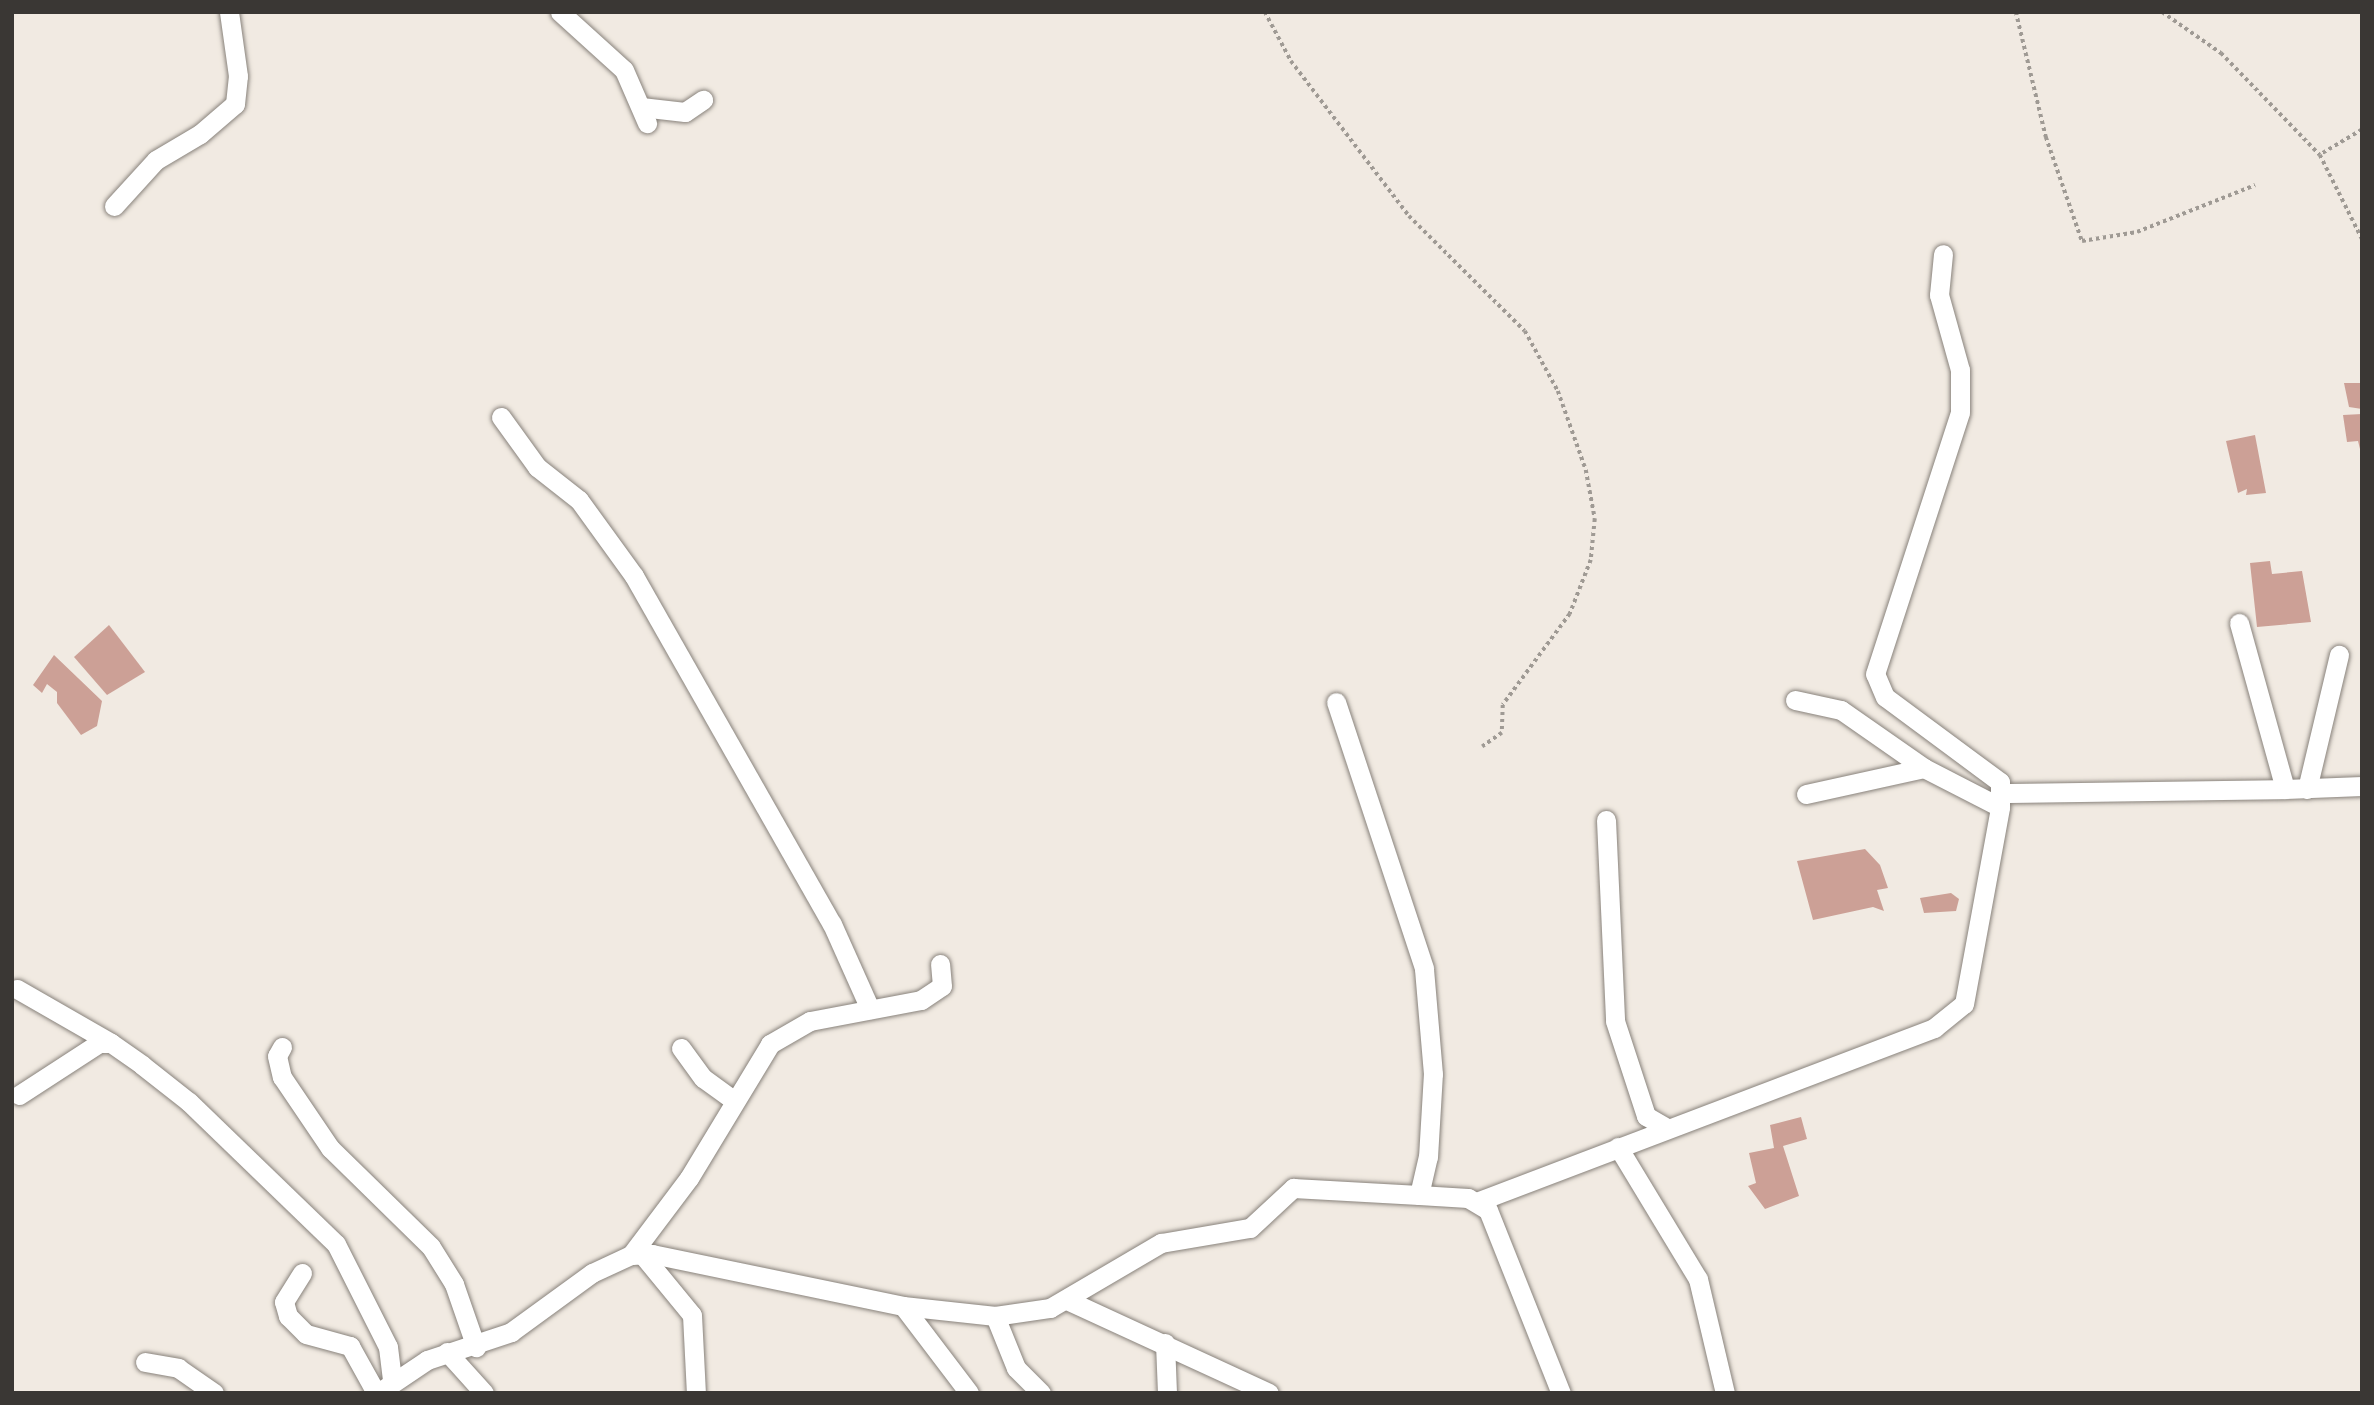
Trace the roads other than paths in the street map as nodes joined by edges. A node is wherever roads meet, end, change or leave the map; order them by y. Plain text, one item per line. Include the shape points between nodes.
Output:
1 (229, 12) edge
2 (560, 12) edge
3 (703, 100) dead end
4 (114, 206) dead end
5 (1943, 254) dead end
6 (501, 417) dead end
7 (2239, 623) dead end
8 (2339, 655) dead end
9 (1795, 700) dead end
10 (1336, 702) dead end
11 (1924, 768) junction
12 (2362, 786) edge
13 (2285, 789) junction
14 (2307, 789) junction
15 (1806, 794) dead end
16 (2001, 800) junction
17 (1606, 820) dead end
18 (940, 964) dead end
19 (18, 989) dead end
20 (870, 1009) junction
21 (111, 1043) junction
22 (282, 1046) dead end
23 (681, 1048) dead end
24 (19, 1095) dead end
25 (735, 1101) junction
26 (1667, 1128) junction
27 (1618, 1147) junction
28 (1419, 1195) junction
29 (1479, 1201) junction
30 (636, 1254) junction
31 (302, 1273) dead end
32 (1067, 1300) junction
33 (903, 1306) junction
34 (995, 1317) junction
35 (1165, 1343) junction
36 (476, 1347) junction
37 (447, 1352) junction
38 (145, 1362) dead end
39 (382, 1389) edge
40 (214, 1393) edge
41 (484, 1393) edge
42 (696, 1393) edge
43 (969, 1393) edge
44 (1041, 1393) edge
45 (1167, 1393) edge
46 (1269, 1393) edge
47 (1561, 1393) edge
48 (1725, 1393) edge

1 - 4 street via 238,76 235,104 200,134 156,160
2 - 3 street via 612,56 644,115 685,111
5 - 16 street via 1940,295 1960,370 1960,412 1875,674 1885,697 1986,767
6 - 20 street via 537,467 585,507 634,576 832,924
7 - 13 street
8 - 14 street
9 - 11 street via 1841,710
10 - 28 street via 1424,968 1433,1074 1428,1157
11 - 15 street
11 - 16 street
12 - 14 street
13 - 14 street
13 - 16 street
16 - 26 street via 1968,996 1957,1013 1934,1028
17 - 26 street via 1615,1021 1646,1116
18 - 20 street via 943,982 932,994
19 - 21 street
20 - 25 street via 810,1021 782,1034
21 - 24 street via 90,1046
21 - 39 street via 189,1102 336,1244 388,1347
22 - 36 street via 277,1056 282,1077 330,1148 414,1229 443,1266
23 - 25 street via 703,1078
25 - 30 street
26 - 27 street
27 - 29 street
27 - 48 street via 1698,1279
28 - 29 street
28 - 32 street via 1293,1188 1250,1228 1161,1243
29 - 47 street via 1499,1229
30 - 33 street via 774,1276
30 - 36 street via 592,1273 511,1332
30 - 42 street via 692,1315
31 - 39 street via 284,1301 288,1316 306,1334 350,1346
32 - 34 street
32 - 35 street
33 - 34 street
33 - 43 street
34 - 44 street via 1016,1368
35 - 45 street
35 - 46 street
36 - 37 street
37 - 39 street
37 - 41 street
38 - 40 street via 178,1368

